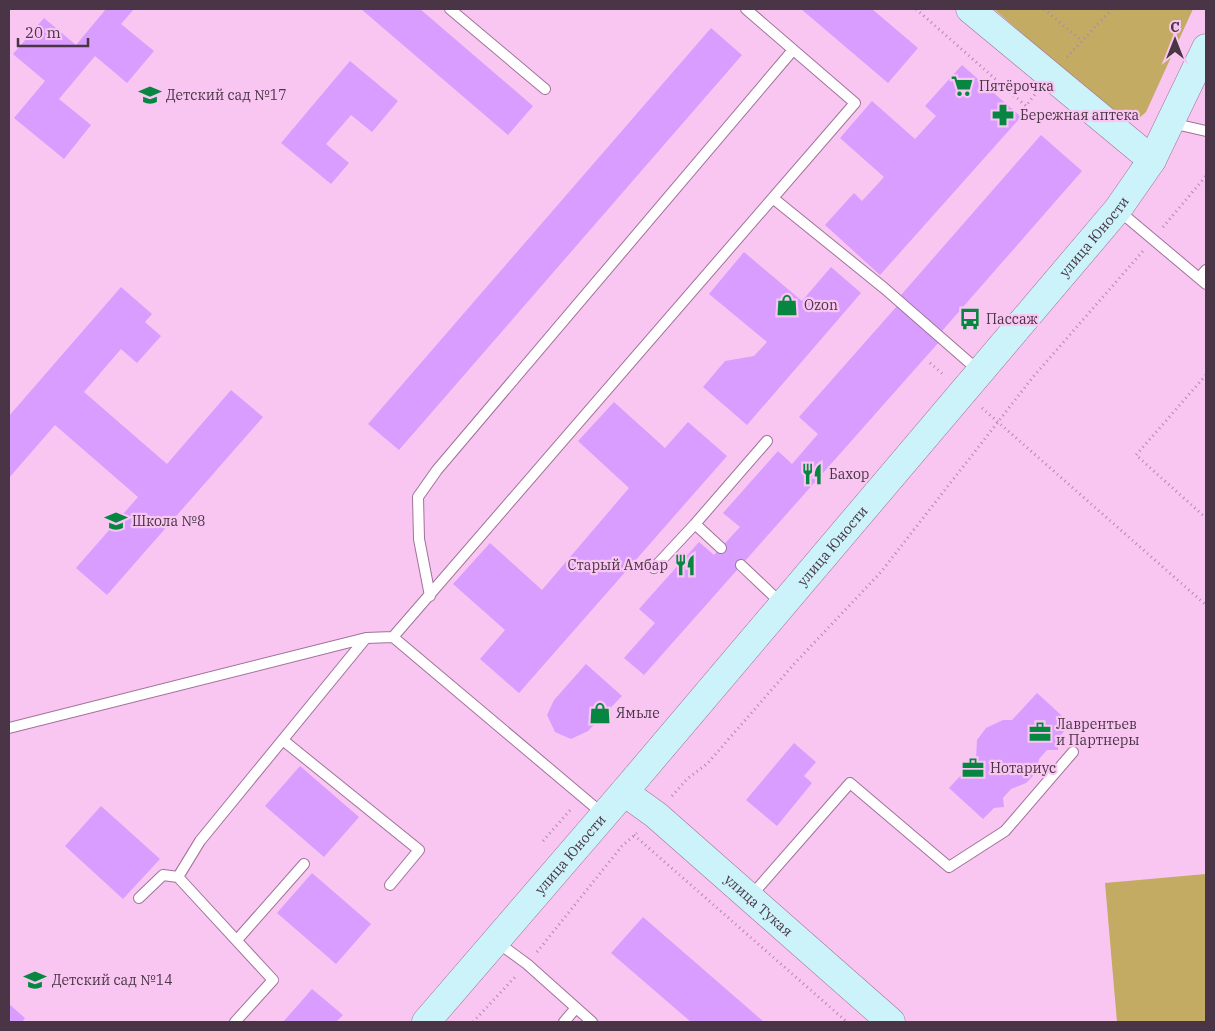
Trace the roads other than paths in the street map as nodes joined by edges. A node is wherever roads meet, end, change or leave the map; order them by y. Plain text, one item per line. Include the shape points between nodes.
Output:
1 (450, 9) edge
2 (746, 9) edge
3 (970, 9) edge
4 (1206, 48) edge
5 (793, 50) junction
6 (545, 89) dead end
7 (1170, 123) junction
8 (1206, 131) edge
9 (1152, 160) junction
10 (774, 199) junction
11 (1118, 209) junction
12 (1206, 270) edge
13 (1203, 281) edge
14 (972, 382) junction
15 (767, 441) dead end
16 (695, 524) junction
17 (721, 548) dead end
18 (741, 566) dead end
19 (654, 568) dead end
20 (430, 596) junction
21 (782, 604) junction
22 (394, 637) junction
23 (366, 638) junction
24 (9, 728) edge
25 (284, 740) junction
26 (1074, 752) dead end
27 (624, 792) junction
28 (602, 814) junction
29 (304, 864) dead end
30 (178, 877) junction
31 (390, 885) dead end
32 (139, 898) dead end
33 (749, 899) junction
34 (237, 940) junction
35 (496, 941) junction
36 (575, 1009) junction
37 (235, 1022) edge
38 (426, 1022) edge
39 (564, 1022) edge
40 (592, 1022) edge
41 (891, 1022) edge

1 - 6 lane
2 - 5 lane
3 - 9 street
4 - 7 street, улица Юности
5 - 10 lane via 856,103
5 - 20 lane via 437,470 418,497 419,539
7 - 8 lane
7 - 9 street, улица Юности
9 - 11 street, улица Юности
10 - 14 lane via 884,288
10 - 20 lane
11 - 13 lane
11 - 14 street, улица Юности
12 - 13 lane
14 - 21 street, улица Юности
15 - 16 lane
16 - 17 lane
16 - 19 lane
18 - 21 lane
20 - 22 lane
21 - 27 street, улица Юности
22 - 23 lane
22 - 28 lane
23 - 24 lane
23 - 25 lane
25 - 30 lane via 200,841
25 - 31 lane via 419,850
26 - 33 lane via 1006,831 949,867 850,783
27 - 28 street, улица Юности
27 - 33 street, улица Тукая via 656,815
28 - 35 street, улица Юности
29 - 34 lane
30 - 32 lane via 163,875
30 - 34 lane
33 - 41 street, улица Тукая
34 - 37 lane via 273,980
35 - 36 lane via 527,964
35 - 38 street, улица Юности
36 - 39 lane
36 - 40 lane

